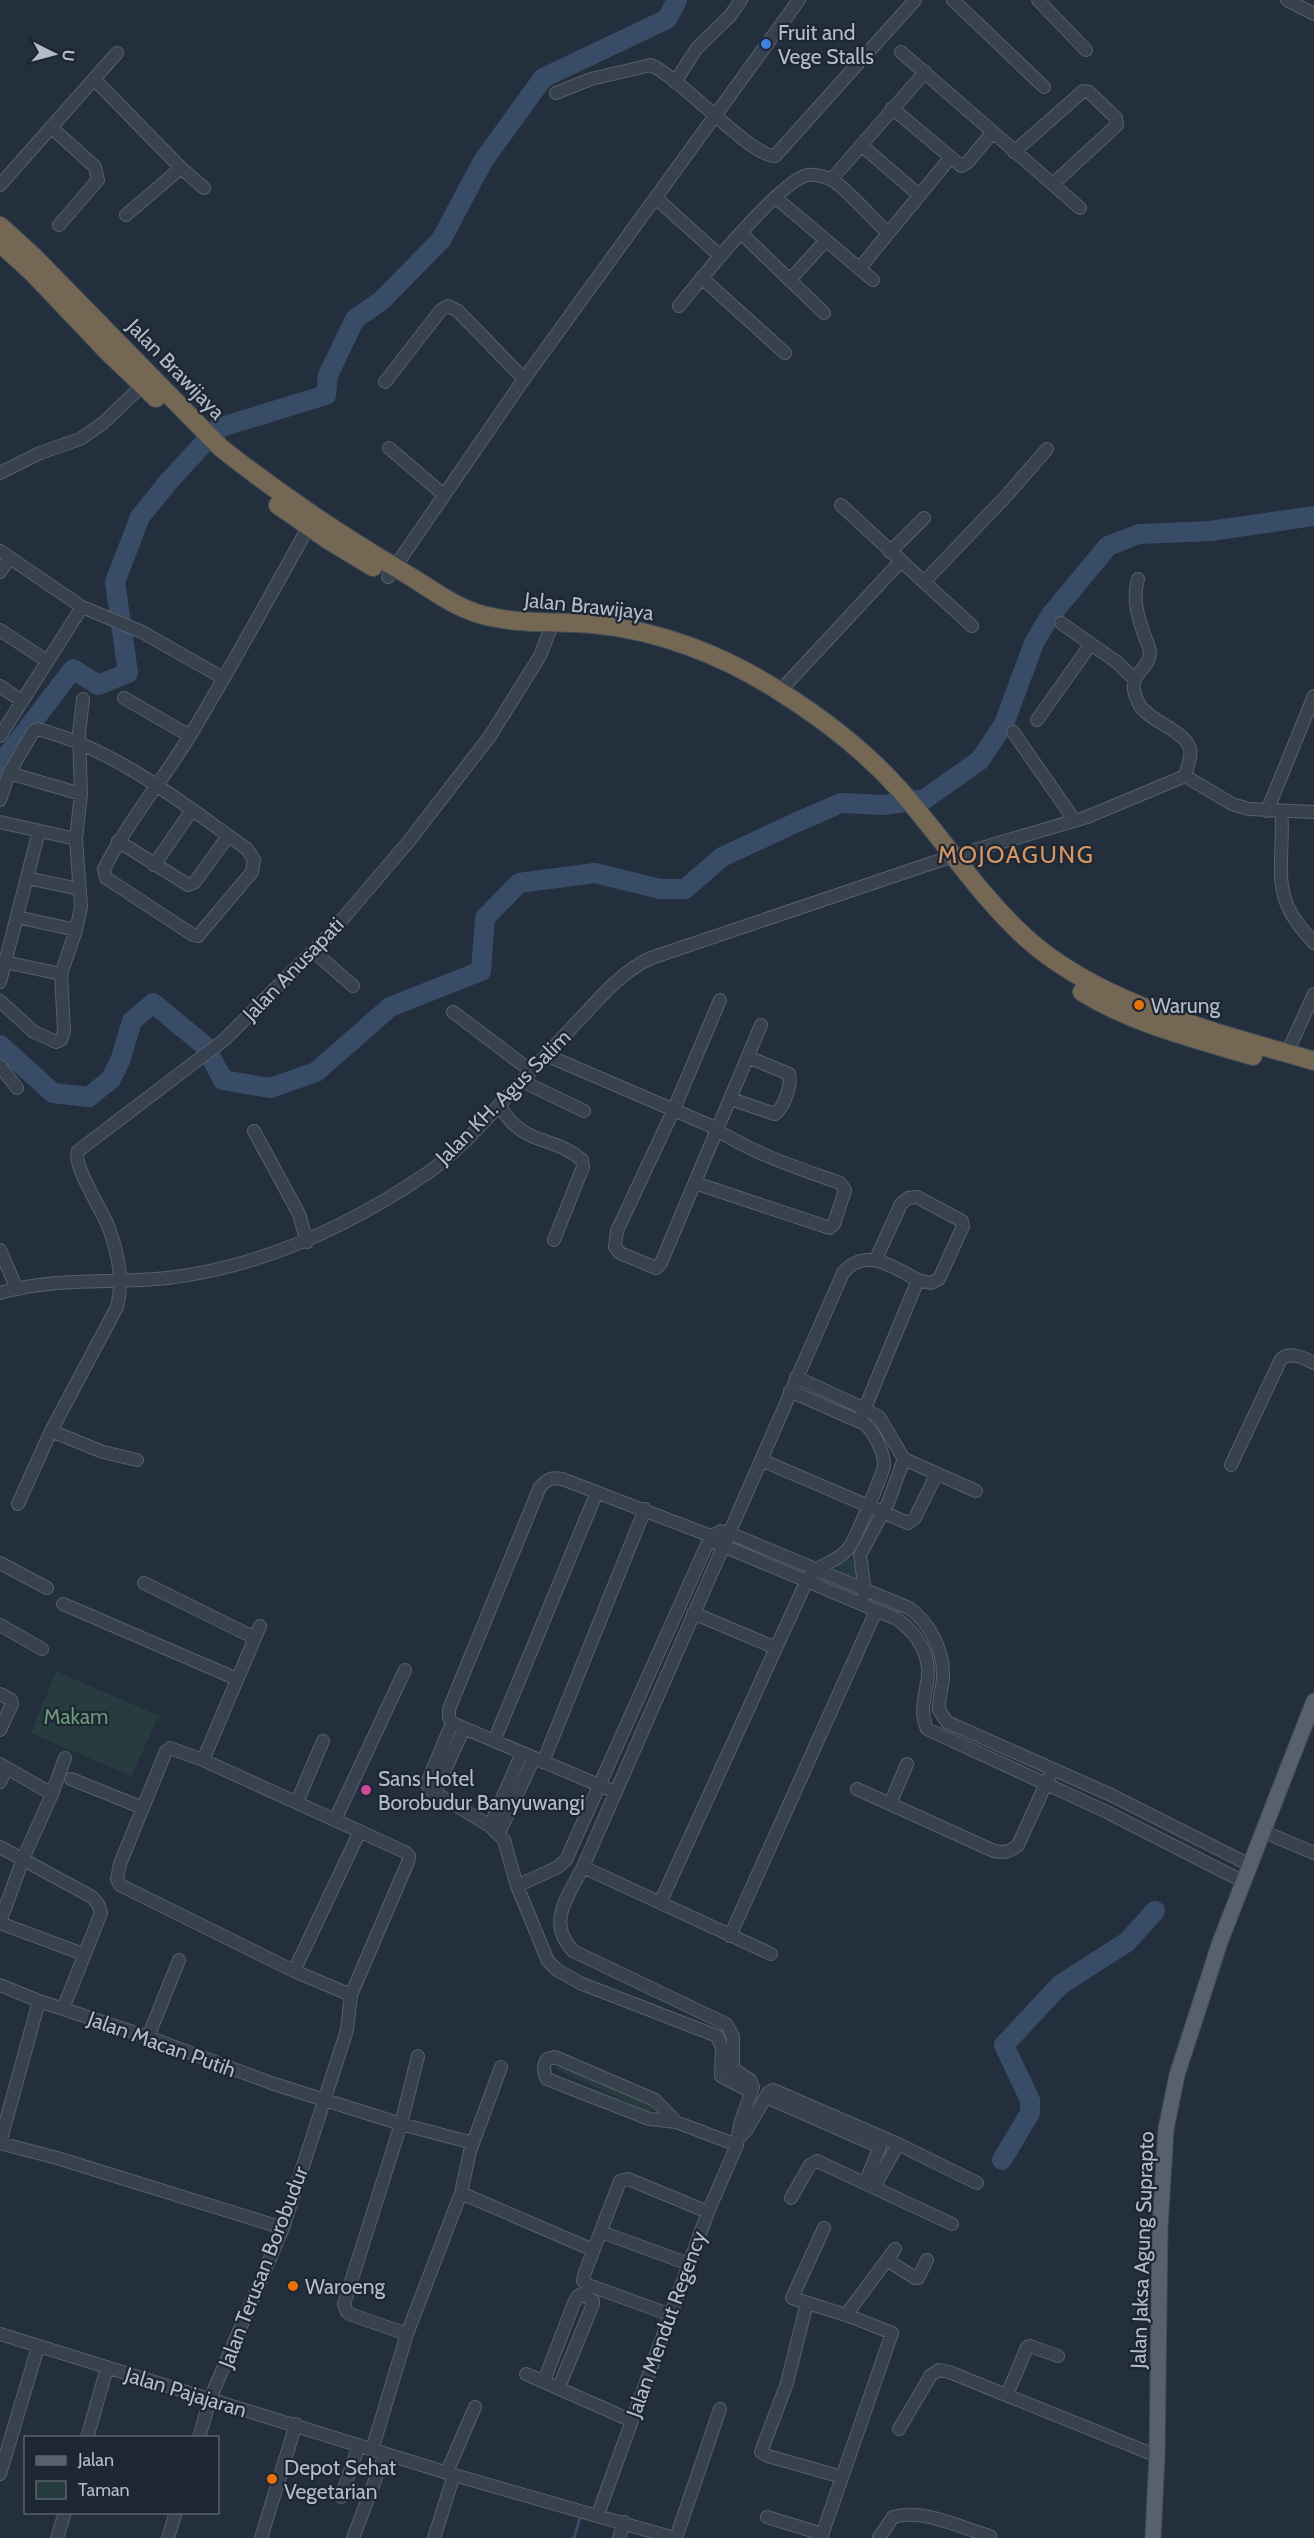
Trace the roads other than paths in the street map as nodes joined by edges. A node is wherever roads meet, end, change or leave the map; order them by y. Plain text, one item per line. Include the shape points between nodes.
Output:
1 (741, 0) edge
2 (799, 0) edge
3 (915, 0) edge
4 (953, 0) edge
5 (1038, 0) edge
6 (1287, 0) edge
7 (1314, 14) edge
8 (1086, 50) dead end
9 (901, 52) dead end
10 (117, 53) dead end
11 (925, 72) junction
12 (94, 79) junction
13 (675, 82) junction
14 (1044, 87) dead end
15 (556, 93) dead end
16 (892, 108) junction
17 (716, 116) junction
18 (51, 127) junction
19 (992, 132) junction
20 (861, 145) junction
21 (1014, 152) junction
22 (950, 158) junction
23 (181, 168) junction
24 (831, 180) junction
25 (1053, 184) junction
26 (0, 185) edge
27 (204, 188) dead end
28 (919, 195) junction
29 (776, 198) junction
30 (657, 199) junction
31 (1080, 208) dead end
32 (126, 215) dead end
33 (58, 225) dead end
34 (0, 226) edge
35 (741, 233) junction
36 (888, 233) junction
37 (826, 240) junction
38 (0, 243) edge
39 (719, 255) junction
40 (859, 268) junction
41 (702, 278) junction
42 (790, 280) junction
43 (873, 280) dead end
44 (679, 306) dead end
45 (824, 313) dead end
46 (785, 353) dead end
47 (524, 379) junction
48 (385, 382) dead end
49 (143, 385) junction
50 (191, 424) junction
51 (388, 448) dead end
52 (1047, 449) dead end
53 (217, 452) junction
54 (0, 473) edge
55 (444, 495) junction
56 (841, 505) dead end
57 (924, 518) dead end
58 (309, 526) junction
59 (890, 552) junction
60 (5, 555) edge
61 (900, 562) junction
62 (0, 572) edge
63 (391, 572) junction
64 (1138, 579) dead end
65 (924, 582) junction
66 (82, 607) junction
67 (1061, 623) dead end
68 (972, 626) dead end
69 (551, 628) junction
70 (0, 630) edge
71 (1091, 644) junction
72 (47, 661) junction
73 (223, 678) junction
74 (1134, 679) junction
75 (0, 686) edge
76 (780, 691) junction
77 (1314, 696) edge
78 (124, 698) dead end
79 (83, 699) dead end
80 (22, 701) junction
81 (1037, 720) dead end
82 (1013, 732) dead end
83 (0, 736) edge
84 (190, 736) junction
85 (79, 743) junction
86 (9, 773) junction
87 (1185, 776) junction
88 (156, 786) junction
89 (896, 792) junction
90 (81, 794) junction
91 (0, 800) edge
92 (192, 810) junction
93 (1267, 811) junction
94 (1281, 812) junction
95 (1314, 812) edge
96 (1076, 821) junction
97 (0, 822) edge
98 (39, 831) junction
99 (228, 836) junction
100 (76, 839) junction
101 (118, 841) junction
102 (947, 859) junction
103 (154, 865) junction
104 (27, 878) junction
105 (79, 889) junction
106 (17, 917) junction
107 (76, 930) junction
108 (1314, 944) edge
109 (313, 951) junction
110 (5, 962) junction
111 (61, 974) junction
112 (0, 982) edge
113 (353, 986) dead end
114 (1314, 994) edge
115 (720, 1000) dead end
116 (0, 1001) edge
117 (453, 1012) dead end
118 (761, 1025) dead end
119 (1287, 1053) junction
120 (546, 1055) junction
121 (748, 1057) junction
122 (1314, 1060) edge
123 (0, 1066) edge
124 (531, 1071) junction
125 (1314, 1073) edge
126 (522, 1081) junction
127 (17, 1088) dead end
128 (731, 1099) junction
129 (499, 1106) junction
130 (674, 1109) junction
131 (584, 1111) dead end
132 (254, 1131) dead end
133 (718, 1131) junction
134 (696, 1183) junction
135 (554, 1240) dead end
136 (307, 1242) junction
137 (0, 1251) edge
138 (876, 1258) junction
139 (918, 1280) junction
140 (121, 1282) junction
141 (17, 1289) junction
142 (0, 1293) edge
143 (1314, 1363) edge
144 (796, 1377) junction
145 (790, 1391) junction
146 (862, 1414) junction
147 (51, 1431) junction
148 (137, 1460) dead end
149 (760, 1460) junction
150 (904, 1460) junction
151 (1231, 1465) dead end
152 (938, 1473) junction
153 (976, 1491) dead end
154 (597, 1492) junction
155 (18, 1504) dead end
156 (867, 1506) junction
157 (645, 1509) junction
158 (883, 1513) junction
159 (710, 1538) junction
160 (726, 1539) junction
161 (848, 1550) junction
162 (860, 1555) junction
163 (0, 1563) edge
164 (814, 1569) junction
165 (807, 1580) junction
166 (144, 1584) dead end
167 (47, 1588) dead end
168 (865, 1590) junction
169 (860, 1603) junction
170 (63, 1604) dead end
171 (876, 1611) junction
172 (693, 1613) junction
173 (0, 1625) edge
174 (42, 1648) dead end
175 (776, 1648) junction
176 (405, 1670) dead end
177 (237, 1679) junction
178 (0, 1694) edge
179 (1314, 1701) edge
180 (458, 1726) junction
181 (0, 1730) edge
182 (323, 1741) dead end
183 (494, 1741) junction
184 (522, 1753) junction
185 (65, 1758) dead end
186 (202, 1760) junction
187 (539, 1760) junction
188 (907, 1764) dead end
189 (3, 1766) edge
190 (1053, 1769) junction
191 (71, 1779) dead end
192 (0, 1782) edge
193 (1046, 1783) junction
194 (601, 1786) junction
195 (857, 1790) dead end
196 (615, 1792) junction
197 (52, 1794) junction
198 (297, 1802) junction
199 (890, 1804) junction
200 (143, 1808) junction
201 (335, 1820) junction
202 (495, 1829) junction
203 (360, 1831) junction
204 (1182, 1831) junction
205 (1262, 1831) junction
206 (1174, 1846) junction
207 (0, 1847) edge
208 (1314, 1853) edge
209 (23, 1858) junction
210 (1250, 1865) junction
211 (583, 1867) junction
212 (1244, 1882) junction
213 (517, 1886) junction
214 (660, 1903) junction
215 (0, 1923) edge
216 (730, 1936) junction
217 (83, 1954) junction
218 (771, 1954) dead end
219 (179, 1960) dead end
220 (605, 1968) junction
221 (294, 1971) junction
222 (0, 1985) edge
223 (595, 1989) junction
224 (351, 1995) junction
225 (39, 2001) junction
226 (63, 2009) junction
227 (148, 2037) junction
228 (418, 2056) dead end
229 (501, 2067) dead end
230 (751, 2092) junction
231 (766, 2097) junction
232 (324, 2100) junction
233 (676, 2122) junction
234 (401, 2124) junction
235 (474, 2138) junction
236 (739, 2141) junction
237 (0, 2143) edge
238 (880, 2148) junction
239 (895, 2149) junction
240 (977, 2183) dead end
241 (869, 2185) junction
242 (461, 2193) junction
243 (791, 2199) dead end
244 (708, 2212) junction
245 (952, 2224) dead end
246 (283, 2228) junction
247 (824, 2228) dead end
248 (601, 2232) junction
249 (895, 2249) dead end
250 (593, 2250) junction
251 (886, 2260) junction
252 (927, 2260) dead end
253 (689, 2264) junction
254 (807, 2303) junction
255 (671, 2315) junction
256 (846, 2315) junction
257 (0, 2334) edge
258 (407, 2334) junction
259 (38, 2347) junction
260 (1058, 2356) dead end
261 (107, 2368) junction
262 (526, 2374) dead end
263 (544, 2381) junction
264 (559, 2387) junction
265 (1007, 2395) junction
266 (210, 2399) junction
267 (475, 2407) dead end
268 (720, 2409) dead end
269 (630, 2420) junction
270 (296, 2424) junction
271 (899, 2429) dead end
272 (88, 2436) edge
273 (199, 2436) edge
274 (359, 2445) junction
275 (372, 2450) junction
276 (385, 2454) junction
277 (1156, 2456) junction
278 (451, 2473) junction
279 (0, 2474) edge
280 (842, 2477) junction
281 (341, 2497) dead end
282 (64, 2514) edge
283 (175, 2514) edge
284 (598, 2514) junction
285 (767, 2517) dead end
286 (624, 2522) junction
287 (822, 2536) edge
288 (990, 2536) dead end
289 (57, 2538) edge
290 (168, 2538) edge
291 (261, 2538) edge
292 (353, 2538) edge
293 (434, 2538) edge
294 (619, 2538) edge
295 (675, 2538) edge
296 (879, 2538) edge
297 (1153, 2538) edge

1 - 13 street via 698,48
2 - 17 street
3 - 17 street via 775,156 763,153
4 - 14 street
5 - 8 street
6 - 7 street
9 - 11 street
10 - 12 street
11 - 16 street
11 - 19 street
12 - 18 street
12 - 23 street
13 - 15 street via 648,65 591,79
13 - 17 street
16 - 20 street
16 - 22 street
17 - 30 street
18 - 26 street
18 - 33 street via 95,167 98,175 98,180
19 - 21 street
19 - 22 street via 964,166
20 - 24 street
20 - 28 street
21 - 25 street
21 - 25 street via 1083,91 1089,92 1116,118 1117,125
22 - 28 street
23 - 27 street
23 - 32 street
24 - 29 street via 807,175
24 - 36 street
25 - 31 street
28 - 36 street
29 - 35 street
29 - 37 street
30 - 39 street
30 - 47 street
34 - 50 highway, Jalan Brawijaya
35 - 39 street
35 - 42 street
36 - 40 street
37 - 40 street
37 - 42 street
38 - 49 highway, Jalan Brawijaya
39 - 41 street
40 - 43 street
41 - 44 street
41 - 46 street
42 - 45 street
47 - 48 street via 458,311 448,306
47 - 55 street
49 - 50 highway, Jalan Brawijaya
49 - 54 street via 80,439
50 - 53 highway, Jalan Brawijaya
51 - 55 street
52 - 65 street
53 - 58 highway, Jalan Brawijaya via 258,491
53 - 63 highway, Jalan Brawijaya
55 - 63 street
56 - 59 street
57 - 59 street
58 - 63 highway, Jalan Brawijaya
58 - 73 street
59 - 61 street
60 - 62 street
60 - 66 street
61 - 65 street
61 - 76 street
63 - 69 highway, Jalan Brawijaya via 477,613
64 - 74 street via 1134,596 1150,651
65 - 68 street
66 - 72 street
66 - 73 street via 142,632
67 - 71 street
69 - 76 highway, Jalan Brawijaya via 595,625 644,632 730,663
69 - 89 highway, Jalan Brawijaya via 627,639 691,658 735,678
69 - 109 street, Jalan Anusapati via 540,656 490,736 409,841
70 - 72 street
71 - 74 street
71 - 81 street
72 - 80 street
73 - 84 street
74 - 87 street via 1144,712 1188,743
75 - 80 street
76 - 89 highway, Jalan Brawijaya via 861,752
77 - 93 street
78 - 84 street
79 - 85 street
80 - 83 street
82 - 96 street
84 - 88 street
85 - 86 street via 35,730
85 - 88 street via 105,753
85 - 90 street
86 - 90 street
86 - 91 street
87 - 93 street via 1232,804
87 - 96 street, Jalan KH. Agus Salim
88 - 92 street
88 - 101 street
89 - 102 highway, Jalan Brawijaya
90 - 100 street
92 - 99 street
92 - 103 street
93 - 94 street
94 - 95 street
94 - 108 street via 1282,885 1286,903
96 - 102 street, Jalan KH. Agus Salim
97 - 98 street
98 - 100 street
98 - 104 street
99 - 101 street via 247,849 254,866 196,936 106,878 104,869
99 - 103 street via 191,885
100 - 105 street
101 - 103 street
102 - 119 highway, Jalan Brawijaya via 1026,938 1093,985 1171,1016
102 - 120 street, Jalan KH. Agus Salim via 644,961 607,990
102 - 125 highway, Jalan Brawijaya via 984,913 1012,942 1087,995 1164,1029
104 - 105 street
104 - 106 street
105 - 107 street via 81,908
106 - 107 street
106 - 110 street
107 - 111 street
109 - 113 street
109 - 140 street, Jalan Anusapati via 224,1040 85,1144 76,1156 109,1229
110 - 111 street
110 - 112 street
111 - 116 street via 64,1031 58,1042 34,1032
114 - 119 street
115 - 130 street
117 - 124 street
118 - 121 street
119 - 122 highway, Jalan Brawijaya
120 - 124 street, Jalan KH. Agus Salim
120 - 130 street
121 - 128 street
121 - 128 street via 789,1074 783,1101 775,1114
123 - 127 street
124 - 126 street, Jalan KH. Agus Salim
126 - 129 street, Jalan KH. Agus Salim
126 - 131 street
128 - 133 street
129 - 135 street via 520,1131 582,1160 583,1167
129 - 136 street, Jalan KH. Agus Salim via 430,1171
130 - 133 street
130 - 134 street via 617,1231 616,1250 656,1268
132 - 136 street via 299,1214
133 - 134 street
133 - 134 street via 761,1154 843,1186 834,1224 830,1228 821,1226
136 - 140 street, Jalan KH. Agus Salim via 214,1270
137 - 141 street
138 - 139 street
138 - 139 street via 901,1204 908,1198 917,1197 957,1216 963,1226 939,1279 931,1283
138 - 144 street via 855,1262 843,1273
139 - 146 street
140 - 141 street, Jalan KH. Agus Salim via 40,1283
140 - 147 street via 117,1307
141 - 142 street, Jalan KH. Agus Salim
143 - 151 street via 1293,1355 1281,1359
144 - 145 street
144 - 146 street
145 - 146 street
145 - 149 street
146 - 150 street via 879,1417
146 - 156 street via 884,1464
147 - 148 street via 103,1452
147 - 155 street
149 - 156 street
149 - 160 street
150 - 152 street
150 - 158 street
152 - 153 street
152 - 158 street via 911,1523
154 - 157 street
154 - 180 street via 552,1478 540,1487 449,1709 448,1717
154 - 183 street
156 - 158 street
156 - 161 street
157 - 159 street
157 - 187 street
158 - 162 street
159 - 160 street
159 - 194 street
160 - 164 street
160 - 165 street
160 - 172 street
161 - 162 street
161 - 164 street
162 - 168 street
163 - 167 street
164 - 165 street
164 - 168 street
165 - 169 street
165 - 175 street
166 - 177 street via 258,1632
168 - 169 street
168 - 190 street via 909,1608 929,1630 944,1673 939,1710 947,1722
169 - 171 street
170 - 177 street
171 - 193 street via 908,1626 926,1656 922,1712 927,1729
171 - 216 street
172 - 175 street
172 - 196 street
173 - 174 street
175 - 214 street
176 - 201 street
177 - 186 street
178 - 181 street via 12,1704
179 - 205 main road, Jalan Jaksa Agung Suprapto
180 - 183 street
180 - 202 street via 434,1794
182 - 198 street
183 - 184 street
184 - 187 street
184 - 202 street
185 - 197 street
186 - 198 street
186 - 200 street via 170,1748 166,1751
187 - 194 street
187 - 202 street
188 - 199 street
189 - 192 street
189 - 197 street
190 - 193 street
190 - 204 street
191 - 200 street
193 - 199 street via 1018,1845 1011,1851 994,1851
193 - 206 street
194 - 196 street
194 - 213 street via 566,1860
195 - 199 street
196 - 211 street
197 - 209 street
198 - 201 street
200 - 221 street via 117,1873 120,1885
201 - 203 street
202 - 213 street via 504,1840
203 - 221 street
203 - 224 street, Jalan Terusan Borobudur via 409,1856
204 - 206 street
204 - 210 street
205 - 208 street
205 - 210 main road, Jalan Jaksa Agung Suprapto
206 - 212 street
207 - 209 street
209 - 215 street
209 - 217 street via 98,1904 100,1913
210 - 212 main road, Jalan Jaksa Agung Suprapto
211 - 214 street
211 - 220 street via 561,1910 559,1926 573,1951
212 - 277 main road, Jalan Jaksa Agung Suprapto via 1198,2003 1166,2129 1160,2227
213 - 223 street via 548,1961 556,1970
214 - 216 street
215 - 217 street
216 - 218 street
217 - 226 street
219 - 227 street
220 - 223 street
220 - 230 street via 726,2024 733,2036 733,2069 752,2083
221 - 224 street
222 - 225 street, Jalan Macan Putih
223 - 230 street via 717,2036 722,2048 722,2076
224 - 232 street, Jalan Terusan Borobudur via 347,2031
225 - 226 street, Jalan Macan Putih
225 - 237 street
226 - 227 street, Jalan Macan Putih
227 - 232 street, Jalan Macan Putih
228 - 234 street
229 - 235 street
230 - 236 street via 740,2124
231 - 236 street
231 - 238 street
231 - 239 street via 773,2090
232 - 234 street, Jalan Macan Putih
232 - 246 street, Jalan Terusan Borobudur
233 - 233 street via 650,2119 547,2079 544,2064 555,2057 655,2100
233 - 236 street
234 - 235 street, Jalan Macan Putih
234 - 258 street via 344,2304 352,2315
235 - 242 street
236 - 244 street, Jalan Mendut Regency
237 - 246 street
238 - 239 street
238 - 241 street
239 - 240 street
239 - 241 street
241 - 243 street via 817,2161 810,2165
241 - 245 street
242 - 250 street
242 - 258 street
244 - 248 street via 628,2179 623,2180
244 - 253 street, Jalan Mendut Regency
246 - 266 street, Jalan Terusan Borobudur
247 - 254 street via 792,2297
248 - 250 street
248 - 253 street
249 - 251 street
250 - 255 street via 585,2283
251 - 252 street via 915,2278
251 - 256 street
253 - 255 street, Jalan Mendut Regency
254 - 256 street
254 - 280 street via 787,2383 761,2452
255 - 269 street, Jalan Mendut Regency
256 - 280 street via 892,2333
257 - 259 street, Jalan Pajajaran
258 - 275 street
259 - 261 street, Jalan Pajajaran
259 - 279 street
260 - 265 street via 1027,2347
261 - 266 street, Jalan Pajajaran
261 - 272 street
262 - 263 street
263 - 264 street
263 - 264 street via 574,2303 582,2294 592,2301 592,2310
264 - 269 street
265 - 271 street via 939,2370 931,2375
265 - 277 street
266 - 270 street, Jalan Pajajaran
266 - 273 street, Jalan Terusan Borobudur
267 - 278 street
268 - 295 street, Jalan Pajajaran
269 - 284 street, Jalan Mendut Regency
270 - 274 street, Jalan Pajajaran
270 - 291 street
274 - 275 street, Jalan Pajajaran
274 - 281 street
275 - 276 street, Jalan Pajajaran
276 - 278 street, Jalan Pajajaran
276 - 292 street
277 - 297 main road, Jalan Jaksa Agung Suprapto
278 - 284 street, Jalan Pajajaran
278 - 293 street
280 - 287 street
282 - 289 street
283 - 290 street
284 - 286 street, Jalan Pajajaran
285 - 287 street
286 - 294 street
286 - 295 street, Jalan Pajajaran
288 - 296 street via 904,2514 893,2517

